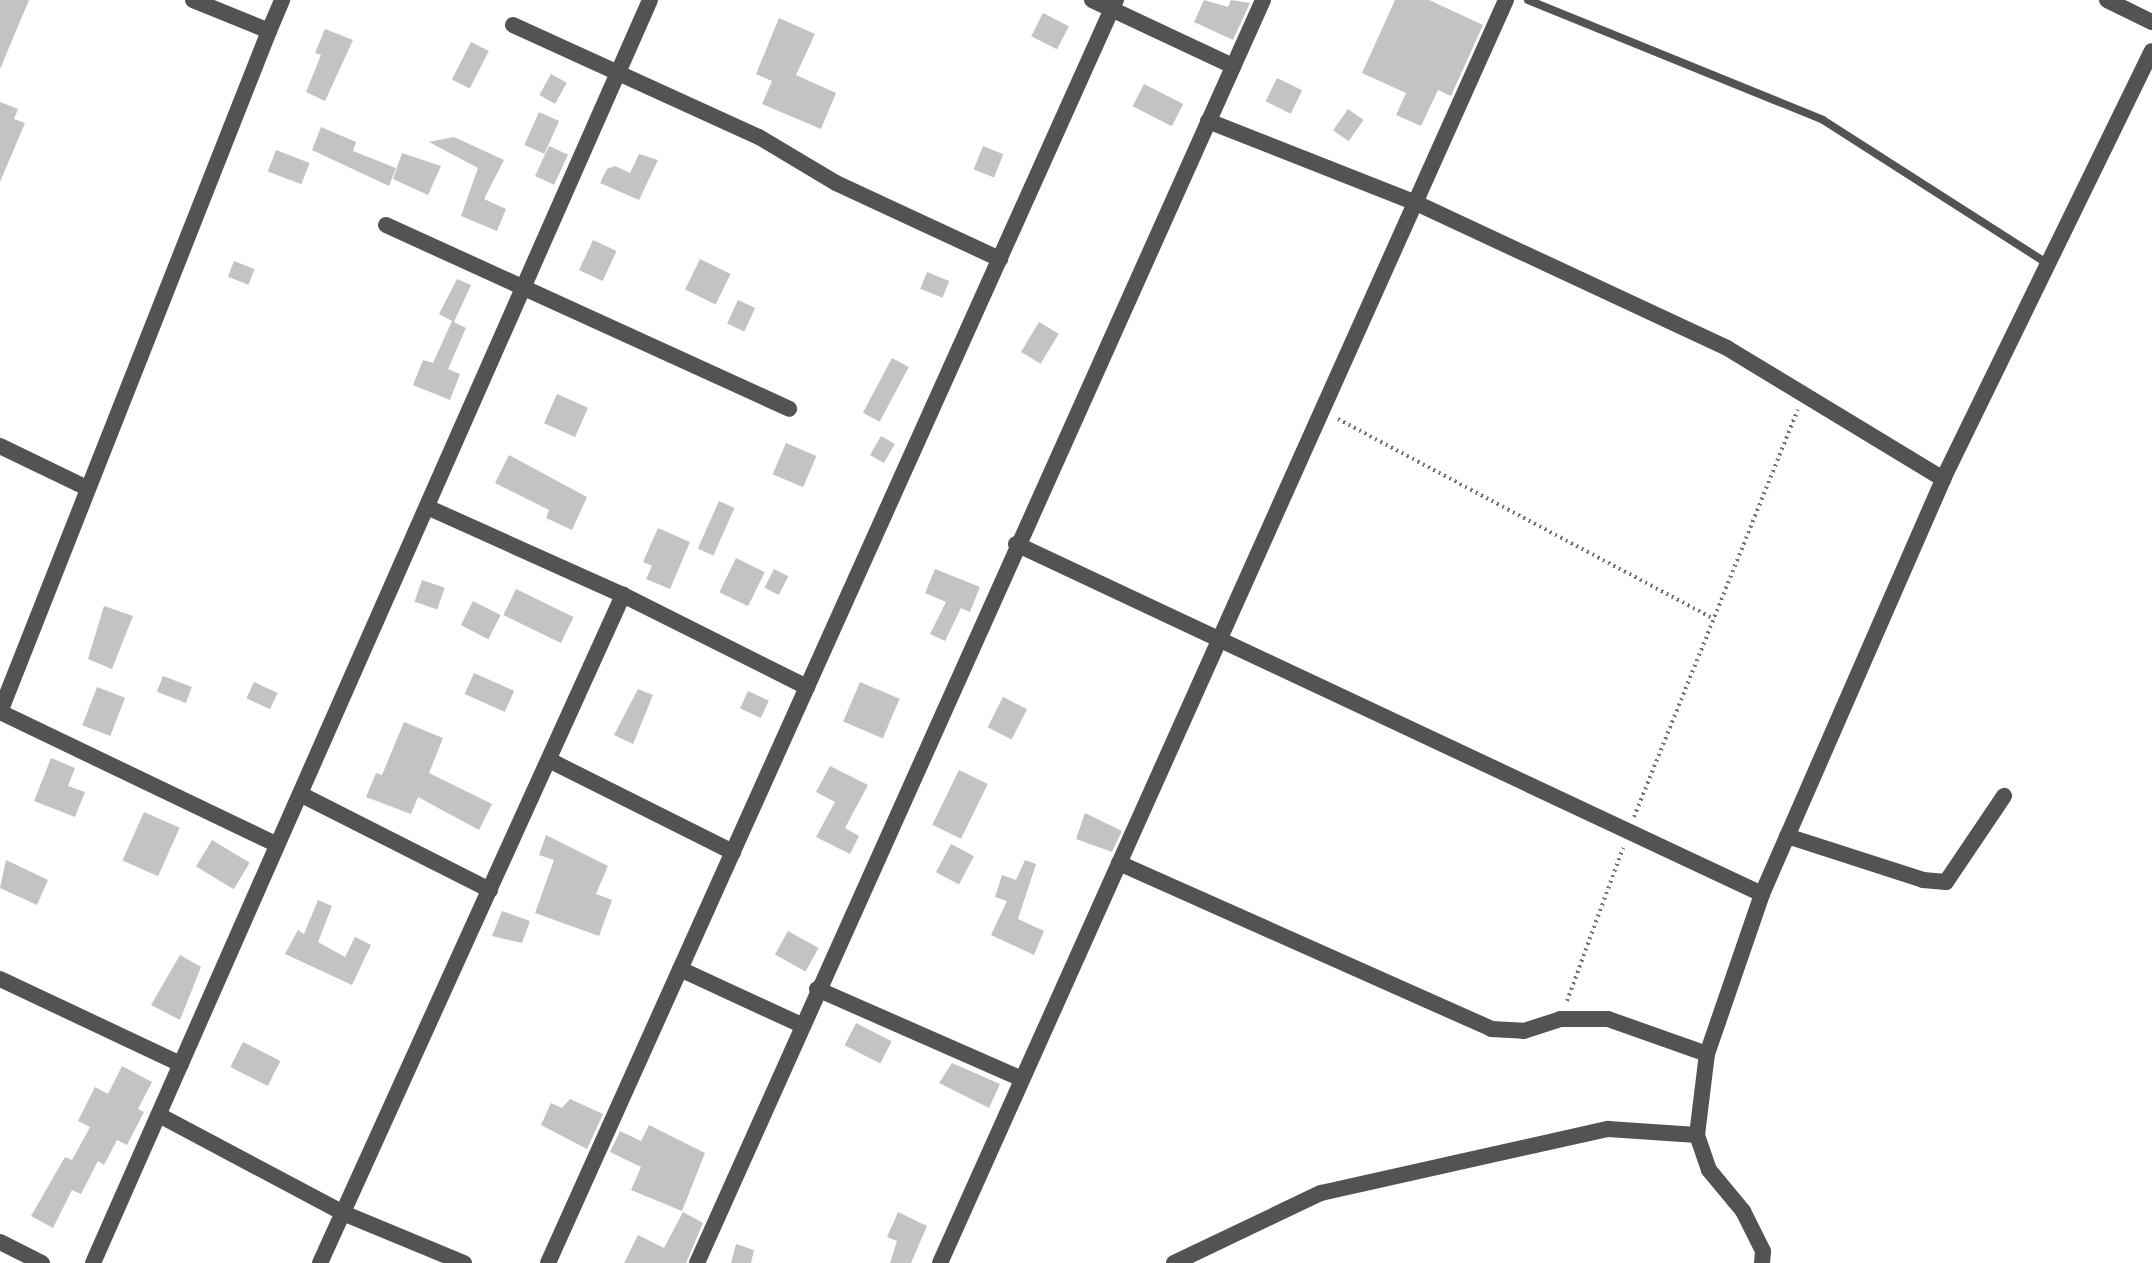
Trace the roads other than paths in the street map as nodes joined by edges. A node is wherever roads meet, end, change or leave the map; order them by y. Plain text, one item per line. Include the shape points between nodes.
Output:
1 (193, 0) edge
2 (282, 0) edge
3 (650, 0) edge
4 (1092, 0) edge
5 (1263, 0) edge
6 (1506, 0) edge
7 (1528, 0) edge
8 (2107, 0) edge
9 (1114, 4) edge
10 (2152, 22) edge
11 (513, 25) dead end
12 (269, 31) junction
13 (2152, 51) edge
14 (1233, 66) junction
15 (618, 73) junction
16 (1208, 121) junction
17 (1414, 202) junction
18 (386, 225) dead end
19 (1000, 259) junction
20 (2048, 264) junction
21 (527, 288) junction
22 (789, 409) dead end
23 (0, 446) edge
24 (1943, 479) junction
25 (85, 487) junction
26 (427, 507) junction
27 (1016, 544) junction
28 (623, 595) junction
29 (1219, 640) junction
30 (807, 687) junction
31 (549, 760) junction
32 (300, 794) junction
33 (2004, 796) dead end
34 (1787, 836) junction
35 (277, 845) junction
36 (733, 852) junction
37 (1119, 863) junction
38 (490, 890) junction
39 (1762, 894) junction
40 (680, 969) junction
41 (0, 979) edge
42 (817, 989) junction
43 (801, 1025) junction
44 (1707, 1054) junction
45 (181, 1064) junction
46 (1022, 1079) junction
47 (159, 1115) junction
48 (1697, 1135) junction
49 (343, 1213) junction
50 (0, 1242) edge
51 (42, 1263) edge
52 (93, 1263) edge
53 (320, 1263) edge
54 (464, 1263) edge
55 (548, 1263) edge
56 (697, 1263) edge
57 (940, 1263) edge
58 (1174, 1263) edge
59 (1762, 1263) edge

1 - 12 street
2 - 12 street
3 - 15 street
4 - 9 street
5 - 14 street
6 - 17 street
7 - 20 lane via 1823,120
8 - 10 street
9 - 14 street
9 - 19 street
11 - 15 street
12 - 25 street
13 - 20 street
14 - 16 street
15 - 19 street via 759,137 836,183
15 - 21 street
16 - 17 street
16 - 27 street
17 - 24 street via 1727,348
17 - 29 street
18 - 21 street
19 - 30 street
20 - 24 street
21 - 22 street
21 - 26 street
23 - 25 street
24 - 34 street
25 - 35 street via 0,712
26 - 28 street
26 - 32 street
27 - 29 street
27 - 42 street
28 - 30 street
28 - 31 street
29 - 37 street
29 - 39 street
30 - 36 street
31 - 36 street
31 - 38 street
32 - 35 street
32 - 38 street
33 - 34 street via 1946,882 1923,880
34 - 39 street
35 - 45 street
36 - 40 street
37 - 44 street via 1491,1029 1524,1031 1560,1019 1608,1019
37 - 46 street
38 - 49 street
39 - 44 street
40 - 43 street
40 - 55 street
41 - 45 street
42 - 43 street
42 - 46 street
43 - 56 street
44 - 48 street
45 - 47 street
46 - 57 street
47 - 49 street
47 - 52 street
48 - 58 street via 1608,1129 1321,1193
48 - 59 street via 1709,1170 1743,1211 1763,1251
49 - 53 street
49 - 54 street
50 - 51 street

